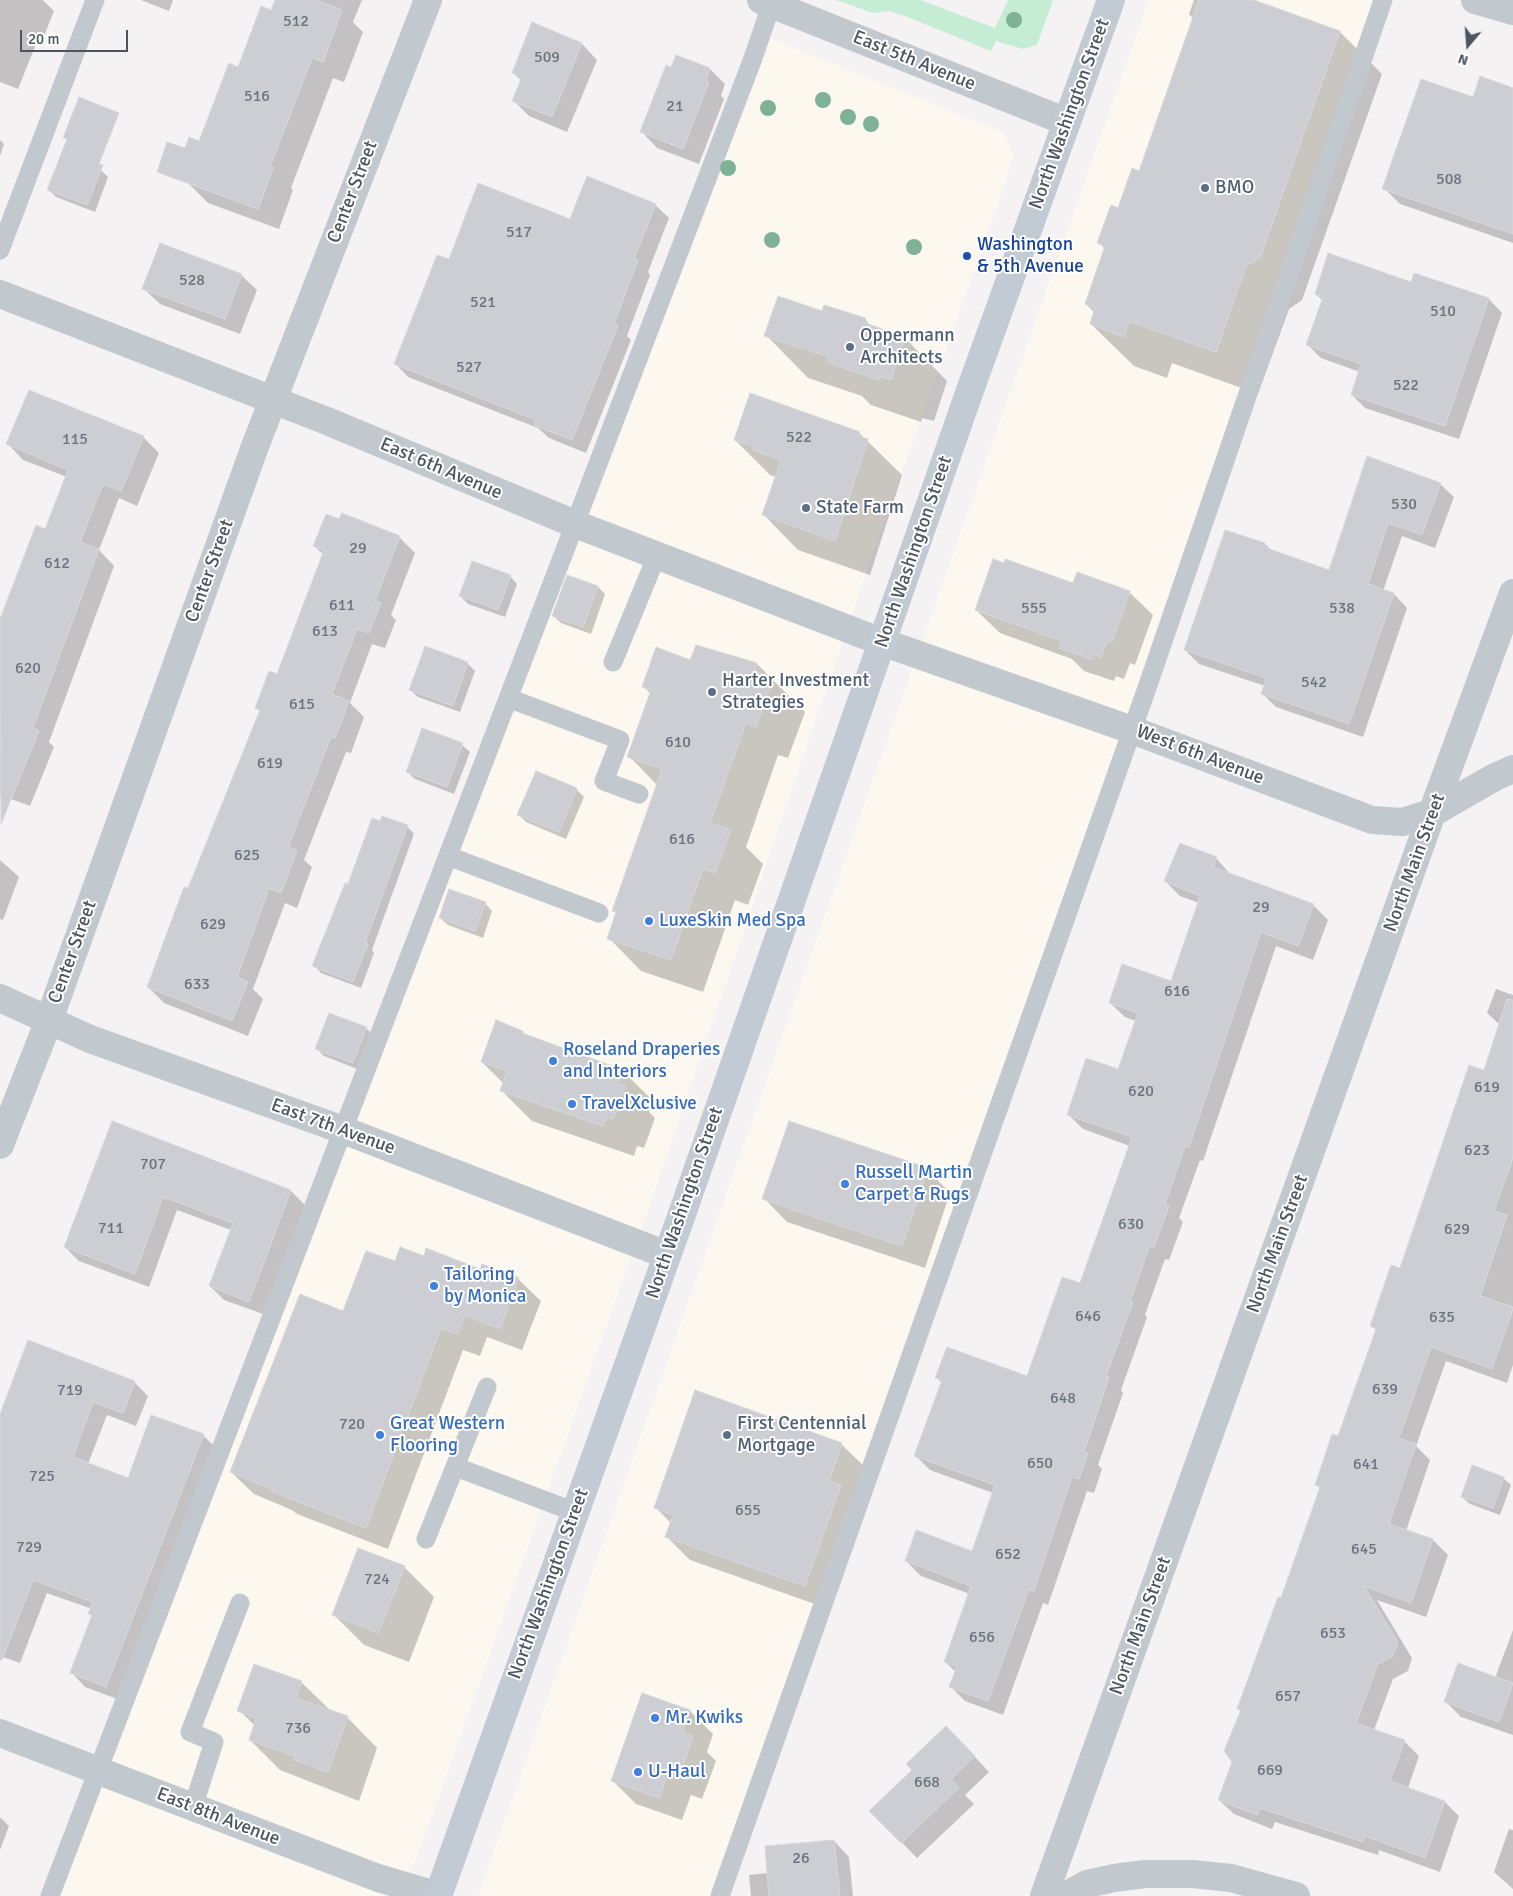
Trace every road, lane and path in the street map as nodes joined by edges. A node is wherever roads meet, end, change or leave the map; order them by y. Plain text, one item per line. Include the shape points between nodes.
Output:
1 (95, 0) edge
2 (428, 0) edge
3 (1111, 0) edge
4 (1383, 0) edge
5 (1475, 0) edge
6 (769, 1) edge
7 (1513, 11) edge
8 (1067, 122) junction
9 (0, 250) edge
10 (0, 294) edge
11 (272, 400) junction
12 (575, 524) junction
13 (657, 555) junction
14 (1513, 594) edge
15 (882, 642) junction
16 (613, 662) dead end
17 (508, 698) junction
18 (1132, 730) junction
19 (1513, 769) edge
20 (639, 794) dead end
21 (1432, 813) junction
22 (448, 856) junction
23 (599, 913) dead end
24 (0, 998) edge
25 (49, 1020) junction
26 (343, 1130) junction
27 (0, 1145) edge
28 (667, 1255) junction
29 (487, 1388) dead end
30 (456, 1467) junction
31 (575, 1512) junction
32 (426, 1539) dead end
33 (240, 1603) dead end
34 (0, 1732) edge
35 (98, 1770) junction
36 (193, 1807) junction
37 (50, 1896) edge
38 (438, 1896) edge
39 (720, 1896) edge
40 (1044, 1896) edge
41 (1065, 1896) edge
42 (1296, 1896) edge

1 - 9 lane
2 - 11 street, Center Street
3 - 8 main road, North Washington Street
4 - 18 lane
5 - 7 street
6 - 8 street, East 5th Avenue
6 - 12 lane via 752,61
8 - 15 main road, North Washington Street
10 - 11 street, East 6th Avenue
11 - 12 street, East 6th Avenue
11 - 25 street, Center Street
12 - 13 street, East 6th Avenue
12 - 17 lane
13 - 15 street, East 6th Avenue
13 - 16 lane
14 - 21 street, North Main Street
15 - 18 street, West 6th Avenue
15 - 28 main road, North Washington Street
17 - 20 lane via 620,740 604,781
17 - 22 lane
18 - 21 street, West 6th Avenue via 1372,820 1402,822
18 - 39 lane
19 - 21 street, West 6th Avenue
21 - 40 street, North Main Street
22 - 23 lane
22 - 26 lane
24 - 25 street, East 7th Avenue
25 - 26 street, East 7th Avenue via 101,1043
25 - 27 street, Center Street
26 - 28 street, East 7th Avenue
26 - 35 lane
28 - 31 main road, North Washington Street
29 - 30 lane
30 - 31 lane
30 - 32 lane
31 - 38 main road, North Washington Street
33 - 36 lane via 190,1732 214,1742
34 - 35 street, East 8th Avenue
35 - 36 street, East 8th Avenue
35 - 37 lane
36 - 38 street, East 8th Avenue via 378,1878
41 - 42 street via 1087,1884 1145,1874 1231,1878

